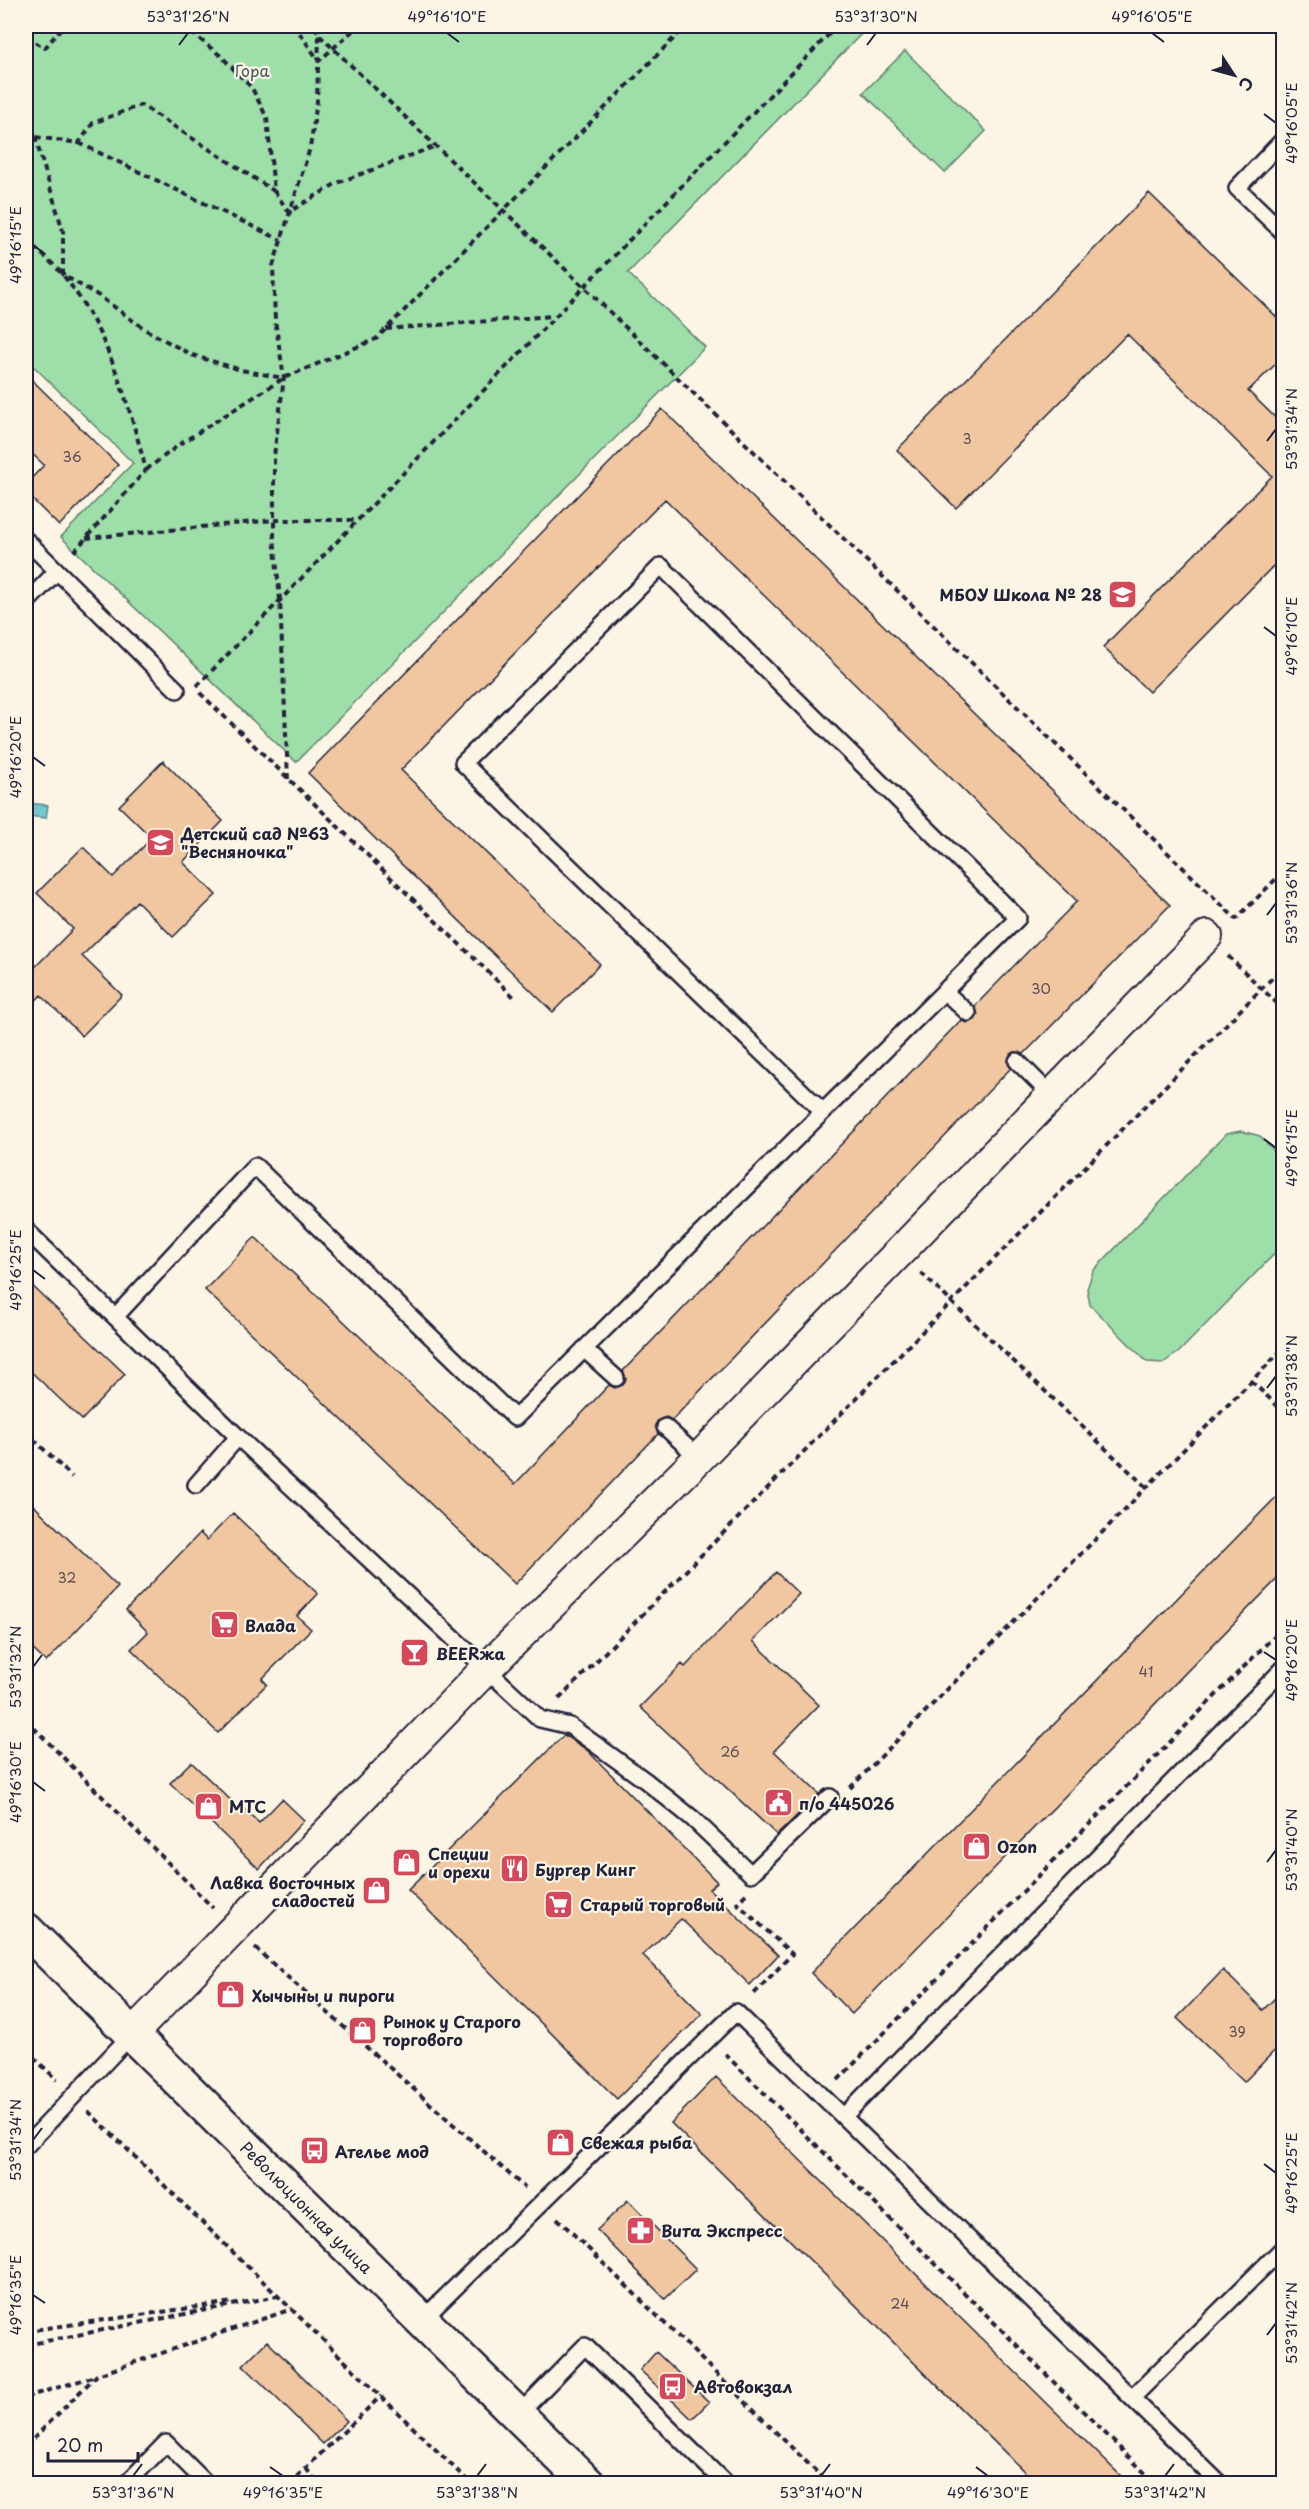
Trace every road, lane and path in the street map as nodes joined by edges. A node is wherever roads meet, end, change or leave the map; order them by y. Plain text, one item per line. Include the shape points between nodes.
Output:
1 (63, 26) edge
2 (183, 26) edge
3 (292, 26) edge
4 (315, 26) edge
5 (358, 26) edge
6 (686, 26) edge
7 (837, 26) edge
8 (320, 34) junction
9 (26, 37) edge
10 (332, 47) junction
11 (319, 61) junction
12 (26, 133) edge
13 (35, 137) junction
14 (1284, 139) edge
15 (79, 143) junction
16 (436, 146) junction
17 (274, 191) junction
18 (503, 210) junction
19 (289, 212) junction
20 (1284, 233) edge
21 (26, 240) edge
22 (281, 240) junction
23 (63, 275) junction
24 (583, 286) junction
25 (553, 316) junction
26 (386, 328) junction
27 (284, 378) junction
28 (146, 470) junction
29 (274, 520) junction
30 (357, 520) junction
31 (86, 538) junction
32 (26, 540) edge
33 (57, 571) junction
34 (280, 600) junction
35 (26, 603) edge
36 (177, 690) dead end
37 (288, 779) junction
38 (1284, 871) edge
39 (1207, 936) joint
40 (1284, 966) edge
41 (1261, 988) junction
42 (944, 991) junction
43 (514, 998) dead end
44 (1284, 1010) edge
45 (968, 1013) dead end
46 (1017, 1061) dead end
47 (1052, 1096) junction
48 (822, 1111) junction
49 (26, 1230) edge
50 (900, 1252) junction
51 (952, 1302) junction
52 (115, 1317) junction
53 (1284, 1348) edge
54 (584, 1349) junction
55 (616, 1378) dead end
56 (1251, 1381) junction
57 (1284, 1413) edge
58 (665, 1427) dead end
59 (26, 1432) edge
60 (238, 1437) junction
61 (699, 1458) junction
62 (72, 1477) dead end
63 (196, 1485) dead end
64 (1147, 1488) junction
65 (1284, 1626) edge
66 (1284, 1668) edge
67 (486, 1669) junction
68 (540, 1719) junction
69 (26, 1720) edge
70 (837, 1796) joint
71 (754, 1886) dead end
72 (233, 1928) junction
73 (26, 1930) edge
74 (736, 2012) junction
75 (132, 2034) junction
76 (709, 2038) junction
77 (26, 2050) edge
78 (73, 2096) junction
79 (823, 2096) junction
80 (844, 2116) junction
81 (26, 2146) edge
82 (542, 2203) junction
83 (1284, 2247) edge
84 (279, 2296) junction
85 (292, 2309) junction
86 (421, 2321) junction
87 (26, 2331) edge
88 (26, 2345) edge
89 (97, 2375) junction
90 (381, 2396) junction
91 (26, 2397) edge
92 (1133, 2397) junction
93 (518, 2415) junction
94 (26, 2446) edge
95 (306, 2468) junction
96 (126, 2484) edge
97 (207, 2484) edge
98 (289, 2484) edge
99 (317, 2484) edge
100 (471, 2484) edge
101 (588, 2484) edge
102 (726, 2484) edge
103 (829, 2484) edge
104 (1156, 2484) edge
105 (1220, 2484) edge

1 - 9 path via 45,48
2 - 17 path via 252,88 267,118
3 - 11 path
4 - 8 path
5 - 10 path
6 - 18 path
7 - 24 path
8 - 10 path
8 - 11 path
10 - 11 path
10 - 16 path
11 - 19 path via 310,148
12 - 13 path
13 - 15 path
13 - 23 path via 63,231
14 - 20 lane via 1237,188
15 - 17 path via 93,123 141,105
15 - 22 path
16 - 18 path
16 - 19 path via 337,183
17 - 19 path
18 - 24 path
18 - 26 path
19 - 22 path
21 - 23 path
22 - 27 path via 273,266 275,320
23 - 27 path via 192,355
23 - 28 path via 97,328 126,395
24 - 25 path
24 - 38 path via 1236,919
25 - 26 path
25 - 30 path
26 - 27 path via 376,339
27 - 28 path
27 - 29 path via 274,456
28 - 31 path
29 - 30 path
29 - 31 path
29 - 34 path
30 - 34 path
31 - 33 path
32 - 33 lane
33 - 35 lane
33 - 36 lane
34 - 37 path
34 - 37 path via 195,688
37 - 43 path
39 - 41 path
39 - 47 street
40 - 41 path
41 - 44 path
41 - 51 path
42 - 45 lane
42 - 48 lane
42 - 48 lane via 1018,918 661,566 463,763
46 - 47 lane
47 - 50 street
48 - 54 lane
49 - 52 lane
50 - 51 path
50 - 61 street
51 - 64 path
51 - 68 path
52 - 54 lane via 255,1166 515,1418
52 - 60 lane
53 - 56 path
54 - 55 lane
56 - 57 path
56 - 64 path
58 - 61 lane
59 - 62 path
60 - 63 lane
60 - 67 lane
61 - 67 street
64 - 70 path
65 - 79 path
66 - 80 lane
67 - 68 lane
67 - 72 street
68 - 70 lane via 570,1726 646,1781 751,1874
69 - 72 path
71 - 74 path via 737,1903 792,1954
72 - 75 street
72 - 82 path
73 - 75 main road, Революционная улица
74 - 76 lane
74 - 79 lane
75 - 78 lane
75 - 86 main road, Революционная улица
76 - 82 lane
76 - 104 path
77 - 78 path
78 - 81 lane
78 - 84 path
79 - 80 lane
80 - 92 lane
82 - 86 lane
82 - 103 path
83 - 92 lane
84 - 85 path
84 - 87 path
84 - 88 path
85 - 89 path
85 - 90 path
86 - 93 main road, Революционная улица
89 - 91 path
89 - 94 path
90 - 95 path
90 - 100 path
92 - 105 lane
93 - 101 main road, Революционная улица
93 - 102 lane via 585,2346
95 - 98 path
95 - 99 path
96 - 97 lane via 166,2444

